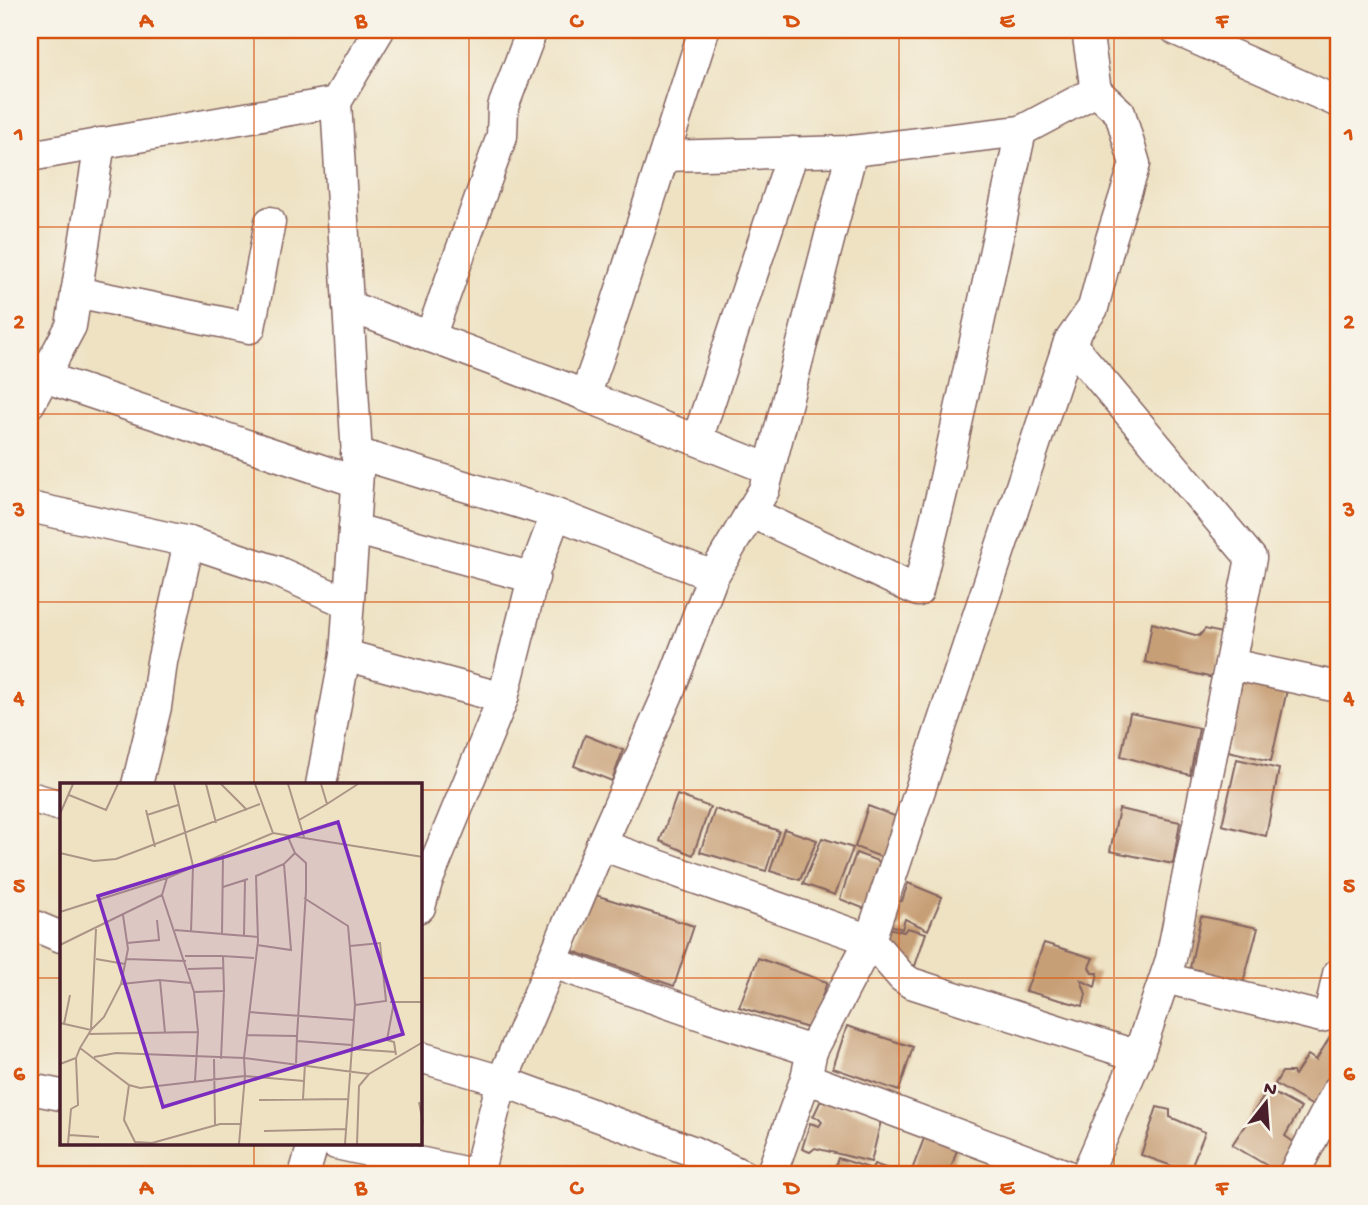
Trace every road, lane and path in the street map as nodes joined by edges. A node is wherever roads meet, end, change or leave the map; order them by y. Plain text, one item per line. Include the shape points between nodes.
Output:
1 (379, 30) edge
2 (532, 30) edge
3 (704, 30) edge
4 (1087, 30) edge
5 (1176, 30) edge
6 (1096, 91) junction
7 (335, 102) junction
8 (1338, 102) edge
9 (1021, 131) junction
10 (100, 143) junction
11 (852, 151) junction
12 (793, 152) junction
13 (30, 156) edge
14 (664, 156) junction
15 (270, 222) dead end
16 (76, 292) junction
17 (348, 306) junction
18 (430, 337) junction
19 (1069, 342) junction
20 (34, 394) edge
21 (593, 398) junction
22 (697, 440) junction
23 (356, 453) junction
24 (769, 469) junction
25 (357, 482) junction
26 (30, 507) edge
27 (750, 512) junction
28 (556, 514) junction
29 (354, 529) junction
30 (189, 542) junction
31 (713, 576) junction
32 (534, 578) junction
33 (348, 603) junction
34 (345, 655) junction
35 (1230, 664) junction
36 (1338, 687) edge
37 (503, 698) junction
38 (138, 783) edge
39 (321, 783) edge
40 (30, 797) edge
41 (60, 806) edge
42 (601, 845) junction
43 (422, 900) edge
44 (30, 924) edge
45 (60, 937) edge
46 (870, 940) junction
47 (553, 963) junction
48 (1338, 974) edge
49 (1165, 978) junction
50 (1334, 1016) edge
51 (1138, 1056) junction
52 (422, 1058) edge
53 (809, 1064) junction
54 (502, 1081) junction
55 (30, 1089) edge
56 (1338, 1090) edge
57 (60, 1095) edge
58 (312, 1146) edge
59 (345, 1146) edge
60 (304, 1175) edge
61 (479, 1175) edge
62 (741, 1175) edge
63 (771, 1175) edge
64 (1066, 1175) edge
65 (1086, 1175) edge
66 (1293, 1175) edge

1 - 7 street
2 - 18 street via 503,107 502,136
3 - 14 street
4 - 6 street
5 - 8 street
6 - 9 street
6 - 19 street via 1120,113 1135,163 1093,308
7 - 10 street
7 - 17 street
9 - 11 street
9 - 27 street via 918,591
10 - 13 street
10 - 16 street
11 - 12 street
11 - 24 street
12 - 14 street
12 - 22 street
14 - 21 street via 585,396
15 - 16 street via 250,328
16 - 20 street via 71,326
17 - 18 street
17 - 23 street
18 - 21 street
19 - 35 street via 1251,558
19 - 46 street
20 - 25 street
21 - 22 street
22 - 24 street
23 - 25 street
23 - 28 street
24 - 27 street via 764,490
25 - 29 street
26 - 30 street
27 - 31 street
28 - 31 street
28 - 32 street
29 - 32 street
29 - 33 street
30 - 33 street
30 - 38 street
31 - 42 street via 668,694
32 - 37 street
33 - 34 street
34 - 37 street
34 - 39 street
35 - 36 street
35 - 49 street
37 - 43 street
40 - 41 street
42 - 46 street
42 - 47 street
44 - 45 street
46 - 51 street via 911,983
46 - 53 street
47 - 53 street via 710,1018
47 - 54 street
48 - 50 street
49 - 50 street via 1321,1017
49 - 51 street
51 - 65 street
52 - 54 street
53 - 63 street
53 - 64 street
54 - 61 street
54 - 62 street via 692,1151
55 - 57 street
56 - 66 street
58 - 60 street
59 - 61 street

